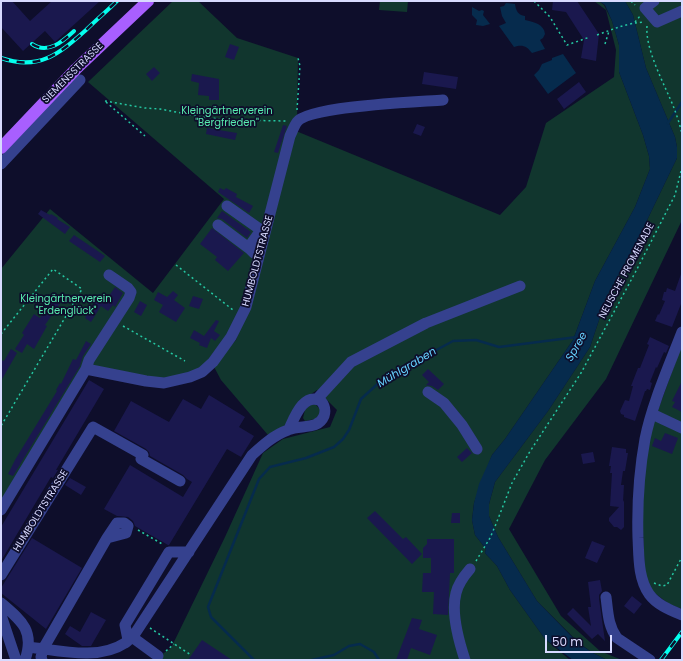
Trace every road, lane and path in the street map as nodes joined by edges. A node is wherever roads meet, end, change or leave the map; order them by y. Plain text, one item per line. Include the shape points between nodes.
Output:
1 (148, 1) edge
2 (534, 1) edge
3 (649, 4) edge
4 (682, 11) edge
5 (609, 31) junction
6 (597, 35) dead end
7 (590, 37) dead end
8 (606, 44) dead end
9 (298, 58) dead end
10 (80, 80) dead end
11 (443, 100) dead end
12 (297, 122) junction
13 (682, 134) edge
14 (145, 136) dead end
15 (1, 148) edge
16 (1, 164) edge
17 (682, 167) edge
18 (227, 206) dead end
19 (218, 225) dead end
20 (250, 249) junction
21 (259, 257) junction
22 (176, 265) dead end
23 (109, 275) dead end
24 (520, 286) dead end
25 (242, 316) junction
26 (114, 321) junction
27 (682, 332) edge
28 (1, 334) edge
29 (185, 361) dead end
30 (86, 369) junction
31 (428, 392) dead end
32 (317, 399) junction
33 (652, 414) junction
34 (1, 426) edge
35 (682, 428) edge
36 (289, 429) junction
37 (477, 449) dead end
38 (180, 481) dead end
39 (1, 510) edge
40 (128, 526) joint
41 (169, 548) dead end
42 (189, 552) junction
43 (481, 553) dead end
44 (682, 556) edge
45 (470, 569) dead end
46 (1, 575) edge
47 (640, 575) junction
48 (606, 597) dead end
49 (1, 612) edge
50 (682, 615) edge
51 (142, 623) junction
52 (130, 639) junction
53 (28, 647) junction
54 (42, 654) edge
55 (191, 655) dead end
56 (158, 656) dead end
57 (16, 660) edge
58 (25, 660) edge
59 (465, 660) edge
60 (650, 660) edge

1 - 15 main road, SIEMENSSTRASSE via 76,69
2 - 7 path via 550,17 567,45
3 - 4 street via 657,22
5 - 6 path
5 - 8 path
5 - 13 path via 635,22 647,22 646,33 651,50
9 - 12 path via 300,66
10 - 16 street
11 - 12 street via 335,109 307,116
12 - 14 path via 228,120 105,101
12 - 21 street, HUMBOLDTSTRASSE via 290,136
17 - 43 path, NEUSCHE PROMENADE via 674,195 639,264 581,373 512,483
18 - 20 street via 261,230
19 - 20 street
20 - 21 street
21 - 25 street, HUMBOLDTSTRASSE
22 - 25 path
23 - 26 street via 131,292
24 - 32 street via 426,322 351,362
25 - 30 street, HUMBOLDTSTRASSE via 213,362 202,372 190,377 164,383
26 - 29 path
26 - 30 street
27 - 33 street
28 - 34 path via 53,269 82,289
30 - 39 street
31 - 37 street via 444,403
32 - 36 street via 308,400 303,404
32 - 36 street via 325,409 323,418 313,426
33 - 35 street
33 - 47 street via 645,439 639,482
36 - 42 street via 264,444 252,455
38 - 46 street, HUMBOLDTSTRASSE via 141,459 143,455 93,427
40 - 41 path
40 - 54 street via 116,523
42 - 51 street
42 - 52 street via 169,552 125,625
44 - 47 path via 667,585 662,586
45 - 59 street via 460,582 454,609
47 - 50 street via 654,600
48 - 60 street via 613,633
49 - 53 street via 15,615 24,626 29,638
49 - 57 street
51 - 52 street
51 - 55 path
52 - 54 street via 114,650 102,653
52 - 56 street
53 - 54 street
53 - 58 street

